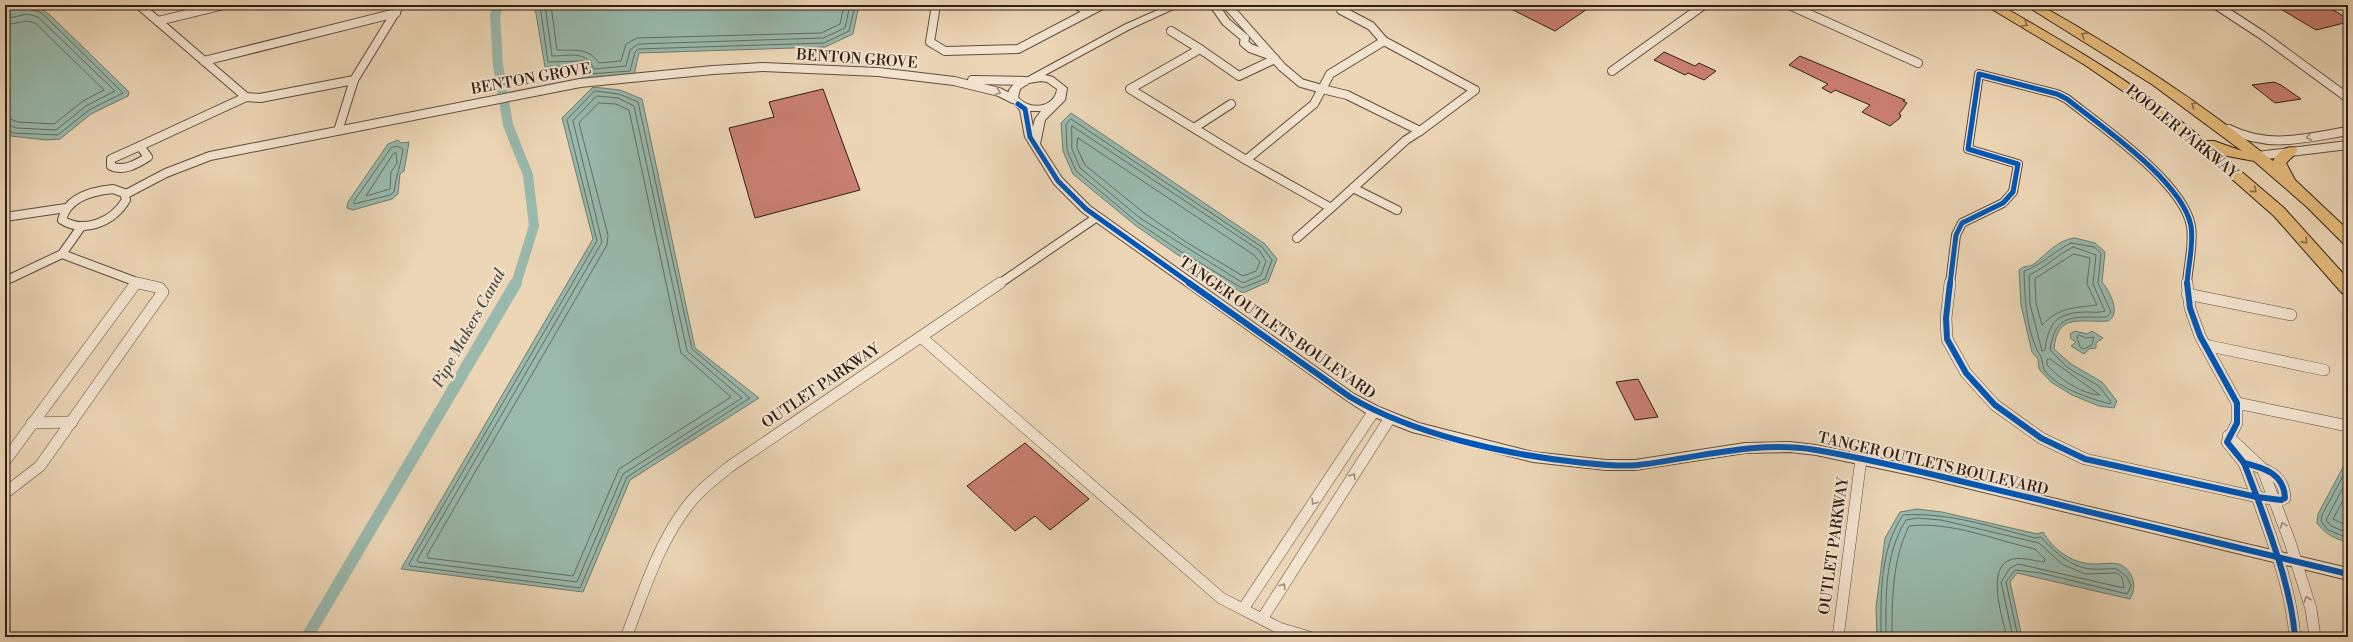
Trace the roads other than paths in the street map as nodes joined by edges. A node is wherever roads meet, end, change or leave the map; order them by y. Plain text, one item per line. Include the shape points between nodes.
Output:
1 (139, 5) edge
2 (224, 5) edge
3 (936, 5) edge
4 (1077, 5) edge
5 (1102, 5) edge
6 (1176, 5) edge
7 (1227, 5) edge
8 (1704, 5) edge
9 (1789, 5) edge
10 (1991, 5) edge
11 (2031, 5) edge
12 (2216, 5) edge
13 (1216, 7) edge
14 (398, 9) edge
15 (1340, 10) dead end
16 (1088, 12) junction
17 (158, 21) junction
18 (1171, 31) dead end
19 (1384, 40) junction
20 (1200, 49) junction
21 (1077, 55) junction
22 (1274, 58) junction
23 (204, 61) junction
24 (1918, 63) dead end
25 (1612, 70) dead end
26 (354, 80) junction
27 (954, 80) junction
28 (1028, 80) junction
29 (1062, 88) junction
30 (1323, 88) junction
31 (246, 97) junction
32 (2348, 98) edge
33 (1016, 102) junction
34 (1231, 104) dead end
35 (1051, 106) junction
36 (2218, 122) junction
37 (1194, 128) junction
38 (338, 131) junction
39 (1420, 131) junction
40 (2348, 131) edge
41 (2188, 133) junction
42 (1035, 143) junction
43 (140, 145) dead end
44 (2348, 145) edge
45 (2291, 151) junction
46 (2257, 156) junction
47 (1246, 160) junction
48 (2292, 185) junction
49 (1353, 188) junction
50 (126, 194) junction
51 (66, 208) junction
52 (1331, 208) junction
53 (1397, 210) dead end
54 (5, 217) edge
55 (1097, 217) junction
56 (81, 227) junction
57 (1297, 238) dead end
58 (2348, 239) edge
59 (62, 254) junction
60 (5, 281) edge
61 (136, 282) junction
62 (2348, 289) edge
63 (2187, 294) junction
64 (2291, 315) dead end
65 (921, 337) junction
66 (2205, 345) junction
67 (2324, 370) dead end
68 (2237, 403) junction
69 (1374, 411) junction
70 (1390, 418) junction
71 (72, 422) junction
72 (32, 423) junction
73 (2348, 426) edge
74 (2228, 436) junction
75 (1861, 459) junction
76 (5, 461) edge
77 (2244, 463) junction
78 (2262, 468) junction
79 (5, 492) edge
80 (2256, 497) junction
81 (2273, 500) junction
82 (2277, 558) junction
83 (2296, 562) junction
84 (2348, 574) edge
85 (1243, 609) junction
86 (1262, 619) junction
87 (626, 637) edge
88 (1309, 637) edge
89 (1838, 637) edge
90 (2295, 637) edge
91 (2315, 637) edge

1 - 17 street
2 - 17 street
3 - 16 street via 930,42 945,51 1018,49
4 - 16 street
5 - 16 street
6 - 21 street via 1127,27
7 - 22 street
8 - 25 street
9 - 24 street
10 -> 41 main road, POOLER PARKWAY via 2090,62
36 -> 11 main road, POOLER PARKWAY via 2108,48
12 - 32 street
13 - 22 street via 1226,22 1245,38 1244,43
14 - 23 street
14 - 26 street
15 - 19 street via 1370,25 1381,33
17 - 23 street
18 - 20 street
19 - 30 street via 1330,74
19 - 39 street via 1475,90
20 - 22 street via 1239,76
20 - 37 street via 1130,89
21 - 28 street
21 - 29 street via 1075,60 1064,68
22 - 30 street via 1301,83
23 - 31 street
26 - 31 street via 260,98
26 - 38 street
27 - 28 street, BENTON GROVE
27 -> 33 street, BENTON GROVE via 998,92
27 - 38 street, BENTON GROVE via 878,72 763,67 580,83
28 - 29 street via 1050,79
28 - 33 street via 1016,87 1013,93
29 - 35 street via 1060,100
30 - 39 street via 1348,94
30 - 47 street via 1314,104 1300,118
31 - 43 street
33 - 35 street via 1035,109
33 - 42 street, TANGER OUTLETS BOULEVARD via 1025,109 1030,137
34 - 37 street
35 - 42 street via 1040,119
40 -> 36 street via 2265,142 2240,135
36 - 46 main road, POOLER PARKWAY
37 - 47 street
38 - 50 street, BENTON GROVE via 210,156 166,173
39 - 49 street via 1406,140
41 - 46 main road via 2231,154 2243,157
41 -> 62 main road, POOLER PARKWAY via 2279,212
42 - 55 street, TANGER OUTLETS BOULEVARD via 1070,196
44 - 45 street
45 - 46 street
45 - 48 main road via 2281,157 2279,165
46 - 48 main road, POOLER PARKWAY
47 - 52 street
48 - 58 main road, POOLER PARKWAY
49 - 52 street
49 - 53 street
50 - 51 street via 113,189 92,192
50 - 56 street via 126,204 113,217 92,226
51 - 54 street
51 - 56 street via 62,220 72,227
52 - 57 street
55 - 65 street, OUTLET PARKWAY
55 - 69 street, TANGER OUTLETS BOULEVARD via 1296,360
56 - 59 street
59 - 60 street
59 - 61 street
61 - 71 street via 160,288 163,292
61 - 72 street
63 - 64 street
63 - 66 street via 2194,320
63 - 80 street via 2187,270 2192,240 2189,219 2179,199 2162,179 2067,99 2057,94 1979,74 1968,149 2010,160 2018,164 2019,169 2013,192 2003,203 1962,223 1956,235 1946,318 1947,339 1956,358 1974,383 1995,405 2062,449 2085,459
65 - 85 street via 1221,598
65 - 87 street, OUTLET PARKWAY via 729,467 703,488 676,521 653,569
66 - 67 street
66 - 68 street
68 - 73 street
68 - 74 street via 2236,426
69 - 70 street, TANGER OUTLETS BOULEVARD
69 -> 85 street
70 - 75 street, TANGER OUTLETS BOULEVARD via 1416,428 1510,452 1583,464 1635,465 1726,450 1769,446 1816,450
86 -> 70 street
71 - 72 street
71 - 79 street via 40,466
72 - 76 street
74 - 77 street via 2227,442
74 - 78 street
75 - 82 street, TANGER OUTLETS BOULEVARD via 1925,472
75 - 89 street, OUTLET PARKWAY
77 - 78 street
77 - 80 street
78 - 81 street
80 - 81 street
80 - 82 street
83 -> 81 street
82 - 83 street, TANGER OUTLETS BOULEVARD
82 - 90 street via 2293,614
83 - 84 street, TANGER OUTLETS BOULEVARD
91 -> 83 street via 2311,610
85 - 86 street
86 - 88 street via 1279,628

